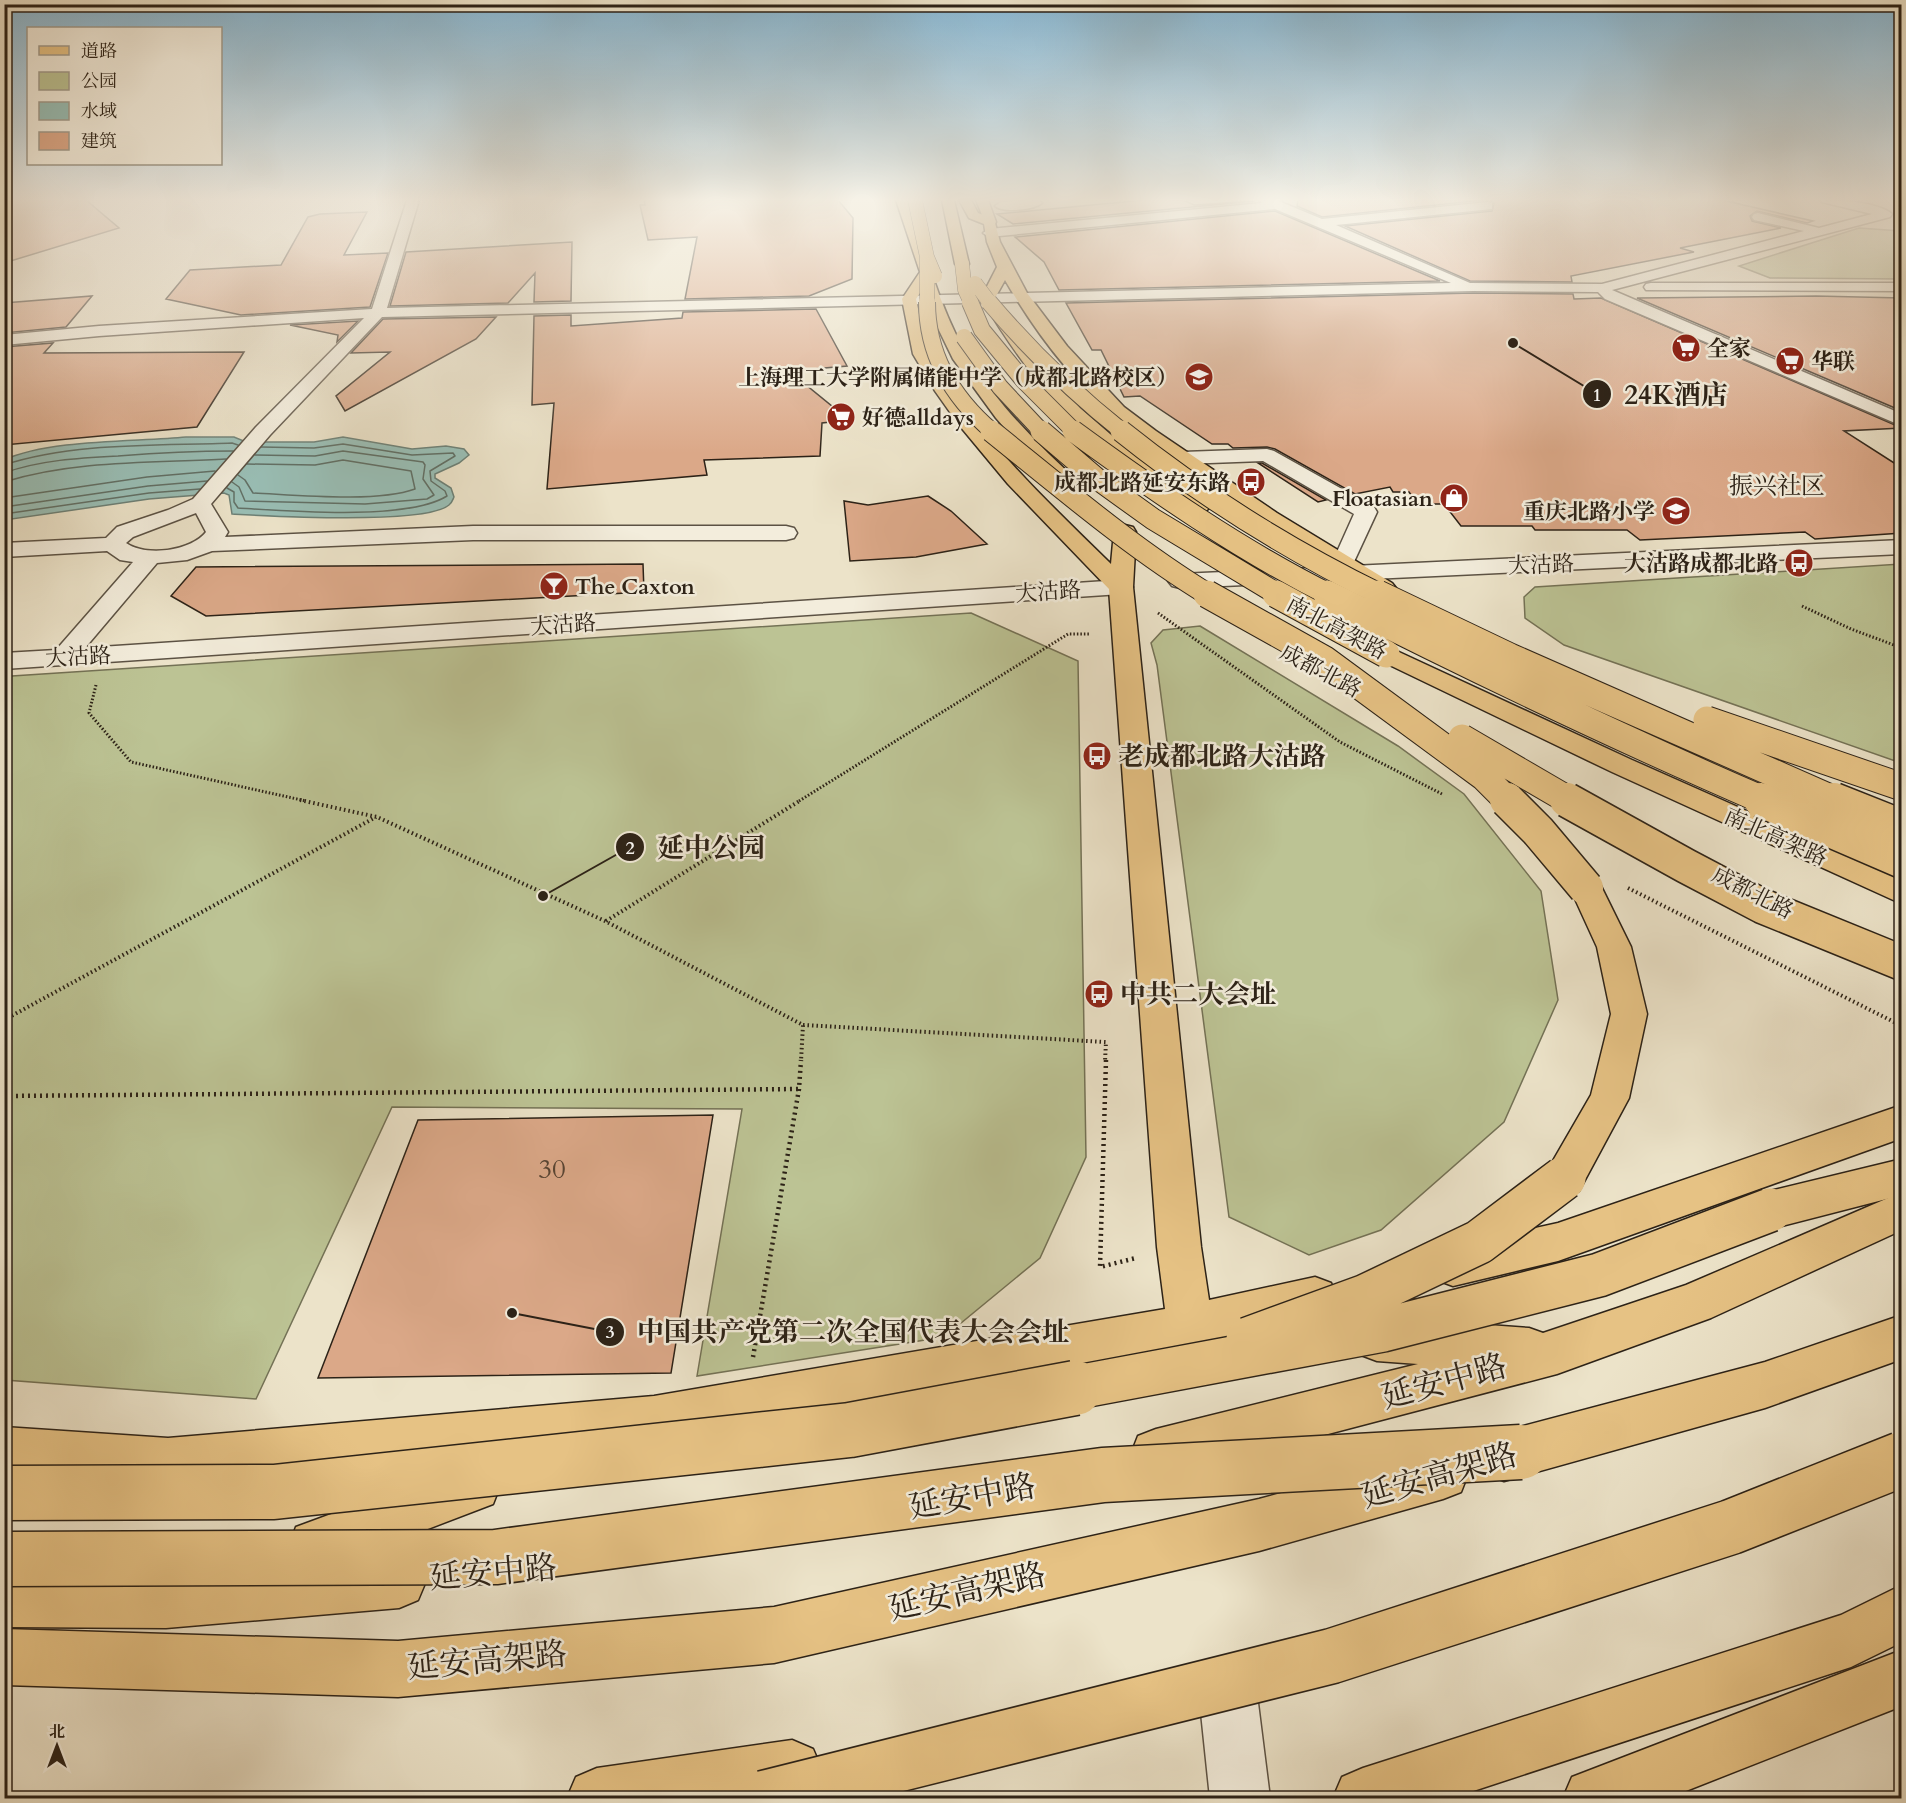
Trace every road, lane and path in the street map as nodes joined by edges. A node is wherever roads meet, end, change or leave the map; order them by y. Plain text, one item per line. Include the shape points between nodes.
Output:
1 (387, 284) edge
2 (917, 284) edge
3 (927, 284) edge
4 (933, 284) edge
5 (936, 284) edge
6 (964, 284) edge
7 (976, 284) edge
8 (995, 284) edge
9 (1013, 284) edge
10 (1466, 284) edge
11 (1617, 284) edge
12 (1473, 287) junction
13 (1902, 287) edge
14 (1602, 288) junction
15 (1021, 297) junction
16 (988, 298) junction
17 (909, 299) junction
18 (938, 299) junction
19 (378, 313) junction
20 (944, 324) junction
21 (4, 340) edge
22 (924, 360) junction
23 (1129, 420) junction
24 (1902, 421) edge
25 (982, 440) junction
26 (1114, 446) junction
27 (1183, 458) junction
28 (1044, 461) junction
29 (201, 501) junction
30 (1283, 524) junction
31 (786, 532) dead end
32 (1125, 532) junction
33 (208, 543) junction
34 (112, 544) junction
35 (1902, 547) edge
36 (4, 550) edge
37 (150, 557) junction
38 (1349, 568) junction
39 (1293, 569) junction
40 (1180, 581) junction
41 (1121, 586) junction
42 (1802, 606) dead end
43 (1453, 632) junction
44 (1125, 634) junction
45 (1902, 648) edge
46 (104, 655) junction
47 (64, 657) junction
48 (1326, 660) junction
49 (4, 661) edge
50 (1902, 787) edge
51 (377, 817) junction
52 (1902, 827) edge
53 (1834, 843) junction
54 (1902, 861) edge
55 (1902, 872) edge
56 (1902, 893) edge
57 (605, 921) junction
58 (1902, 964) edge
59 (4, 1020) edge
60 (803, 1025) junction
61 (799, 1089) junction
62 (4, 1096) edge
63 (1902, 1121) edge
64 (1902, 1177) edge
65 (1902, 1210) edge
66 (1179, 1247) junction
67 (1190, 1326) junction
68 (1902, 1337) edge
69 (1557, 1352) junction
70 (1156, 1372) junction
71 (745, 1404) junction
72 (654, 1420) junction
73 (4, 1452) edge
74 (1521, 1452) junction
75 (1902, 1459) edge
76 (1902, 1479) edge
77 (4, 1493) edge
78 (4, 1559) edge
79 (4, 1600) edge
80 (166, 1601) junction
81 (1902, 1612) edge
82 (4, 1657) edge
83 (1902, 1678) edge
84 (1229, 1703) junction
85 (597, 1798) edge
86 (764, 1798) edge
87 (1240, 1798) edge
88 (1363, 1798) edge
89 (1593, 1798) edge

1 - 19 street
2 - 17 main road
3 - 48 main road, bridge via 927,319 936,358 950,384 984,424 1181,578 1240,615
4 - 18 main road, 成都北路
5 - 56 main road, 南北高架路, bridge via 974,355 995,382 1079,464 1156,521 1272,592 1386,654
6 - 54 main road, 南北高架路, bridge via 982,330 1071,429 1139,479 1286,573 1661,756
7 - 43 main road, bridge via 994,309 1073,392 1128,438 1296,551
8 - 16 main road
9 - 15 main road
10 - 12 street
11 - 14 street
12 - 14 street
12 - 15 street
13 - 14 street
14 - 24 street via 1610,296
15 - 16 street
15 - 23 main road via 1071,360
16 - 18 street
16 - 26 main road via 1046,381 1075,414
17 - 18 street
17 - 19 street
17 - 22 main road
18 - 20 main road, 成都北路
19 - 21 street
19 - 29 street
20 - 22 main road
20 - 28 main road, 成都北路 via 961,359
22 - 25 main road
23 - 26 main road
23 - 27 main road
25 - 28 main road
25 - 41 main road
26 - 39 main road via 1216,521
27 - 30 main road
27 - 38 street via 1267,455 1366,512
28 - 32 main road, 成都北路
29 - 33 street via 217,532
29 - 34 street via 125,532
30 - 38 main road
30 - 39 main road
31 - 33 street via 473,533
32 - 40 main road, 成都北路
32 - 41 main road
33 - 37 street via 187,553
34 - 36 street
34 - 37 street via 128,555
35 - 38 street, 大沽路
37 - 47 street
38 - 39 street, 大沽路
38 - 53 main road via 1509,656 1749,768
39 - 40 street, 大沽路
39 - 53 main road via 1378,628 1571,726
40 - 58 main road, 成都北路 via 1280,649
41 - 44 main road
41 - 46 street, 大沽路
42 - 45 path
43 - 50 main road, bridge via 1555,662 1747,736
43 - 52 main road, bridge
44 - 57 path via 1068,634
44 - 66 main road
46 - 47 street, 大沽路
46 - 51 path via 88,713 131,762
47 - 49 street, 大沽路
48 - 58 main road, bridge via 1682,865 1764,907
48 - 70 main road, bridge via 1484,777 1538,831 1586,888 1614,947 1629,1014 1610,1098 1564,1178 1479,1242 1366,1296
51 - 57 path
51 - 59 path
53 - 55 main road
57 - 60 path
60 - 61 path
60 - 66 path via 1106,1042 1100,1267
61 - 62 path
61 - 71 path
63 - 67 main road via 1558,1242
64 - 70 main road, bridge via 1770,1210 1599,1275 1383,1330
65 - 69 main road, 延安中路 via 1695,1303
66 - 67 main road
67 - 69 main road
67 - 71 main road
68 - 74 main road, 延安高架路 via 1765,1384
69 - 80 main road, 延安中路 via 1012,1490 595,1563
70 - 77 main road, bridge via 850,1430 286,1491
71 - 72 main road
72 - 73 main road via 168,1463
72 - 80 main road
74 - 78 main road, bridge via 1103,1475 496,1557
74 - 82 main road, 延安高架路, bridge via 1259,1525 774,1635 399,1669
75 - 86 main road, bridge via 1731,1527 1332,1656
76 - 84 main road
79 - 80 main road, 延安中路
81 - 88 main road via 1851,1639
83 - 89 main road
84 - 85 main road
84 - 87 street

